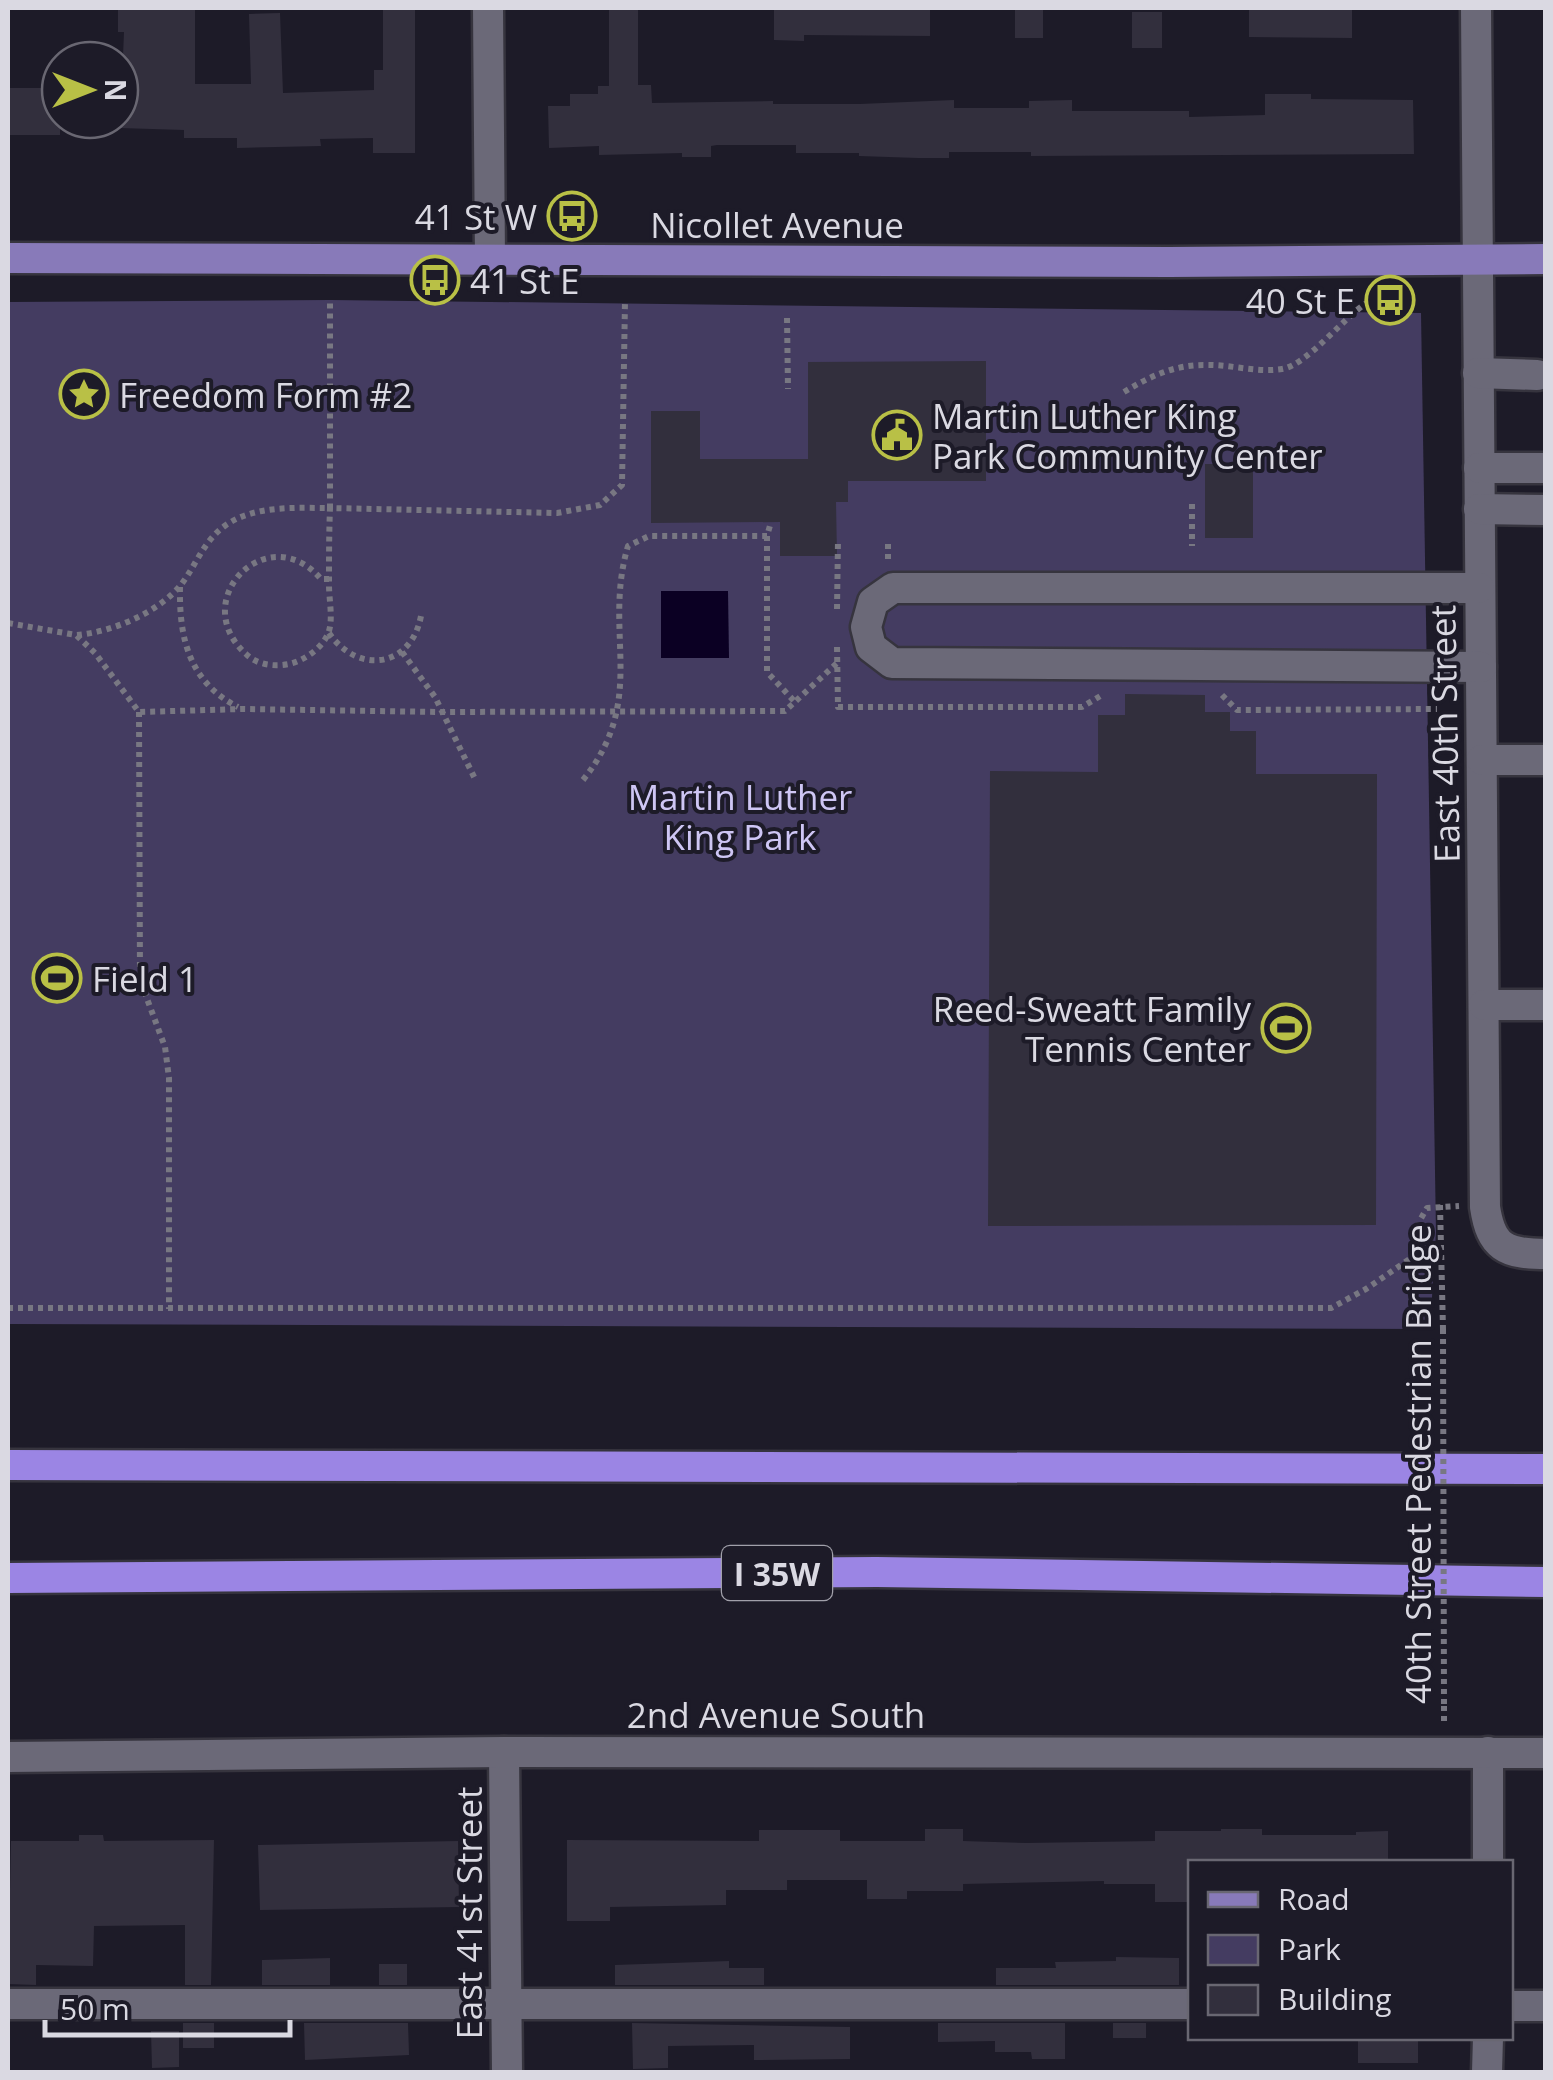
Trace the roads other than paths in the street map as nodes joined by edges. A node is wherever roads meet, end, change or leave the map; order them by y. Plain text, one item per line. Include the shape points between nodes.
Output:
1 (488, 8) edge
2 (1476, 8) edge
3 (8, 258) edge
4 (1546, 258) edge
5 (490, 260) junction
6 (1476, 260) junction
7 (1478, 373) junction
8 (1537, 375) dead end
9 (1478, 468) junction
10 (1546, 468) edge
11 (1478, 510) junction
12 (1546, 510) edge
13 (1479, 588) junction
14 (1481, 666) junction
15 (1482, 760) junction
16 (1546, 760) edge
17 (1484, 1005) junction
18 (1546, 1005) edge
19 (1546, 1254) edge
20 (8, 1465) edge
21 (1546, 1469) edge
22 (8, 1578) edge
23 (1546, 1582) edge
24 (504, 1752) junction
25 (1488, 1752) junction
26 (1546, 1753) edge
27 (8, 1757) edge
28 (1488, 1860) edge
29 (506, 2003) junction
30 (8, 2004) edge
31 (1188, 2004) edge
32 (1513, 2006) edge
33 (1546, 2006) edge
34 (1488, 2040) edge
35 (507, 2072) edge
36 (1487, 2072) edge

1 - 5 street
2 - 6 street, East 40th Street
3 - 5 main road, Nicollet Avenue
4 - 6 main road, Nicollet Avenue
5 - 6 main road, Nicollet Avenue
6 - 7 street, East 40th Street
7 - 8 street
7 - 9 street, East 40th Street
9 - 10 street
9 - 11 street, East 40th Street
11 - 12 street
11 - 13 street, East 40th Street
13 - 14 street, East 40th Street
13 - 14 street via 893,588 873,602 866,627 870,647 892,664
14 - 15 street, East 40th Street
15 - 16 street
15 - 17 street, East 40th Street
17 - 18 street
17 - 19 street, East 40th Street via 1489,1232 1502,1247
20 - 21 highway
22 - 23 highway, I 35W via 876,1572
24 - 25 street, 2nd Avenue South
24 - 27 street, 2nd Avenue South
24 - 29 street, East 41st Street
25 - 26 street, 2nd Avenue South
25 - 28 street
29 - 30 street
29 - 31 street
29 - 35 street, East 41st Street
32 - 33 street
34 - 36 street

